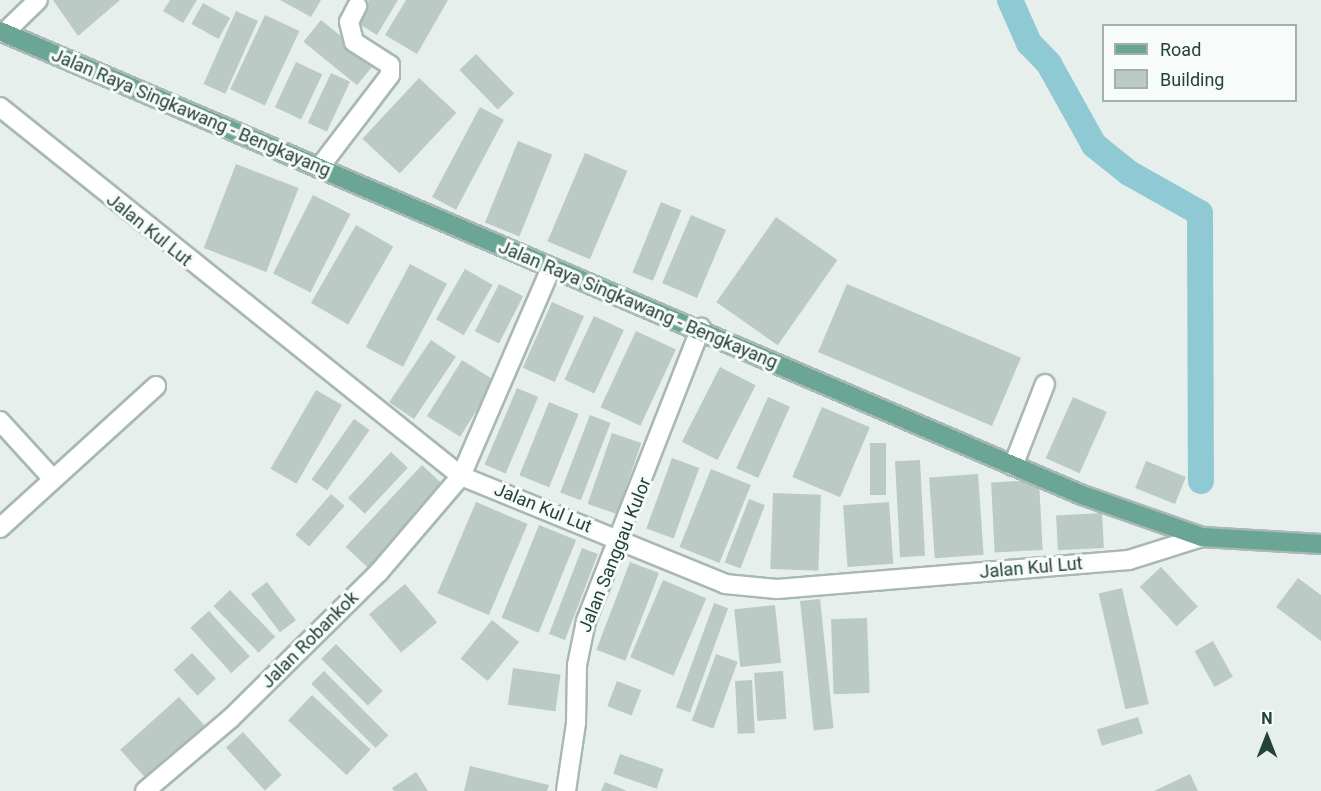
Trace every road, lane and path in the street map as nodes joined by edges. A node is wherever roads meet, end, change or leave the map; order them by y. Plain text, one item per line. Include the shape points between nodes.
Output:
1 (38, 0) edge
2 (357, 6) dead end
3 (2, 32) edge
4 (0, 107) edge
5 (319, 168) junction
6 (551, 268) junction
7 (701, 328) junction
8 (1045, 384) dead end
9 (156, 386) dead end
10 (0, 422) edge
11 (1013, 466) junction
12 (461, 476) junction
13 (53, 479) junction
14 (0, 528) edge
15 (1202, 537) junction
16 (622, 539) junction
17 (1321, 544) edge
18 (145, 791) edge
19 (566, 791) edge

1 - 3 street
2 - 5 street via 349,22 354,42 390,65 390,75
3 - 5 main road, Jalan Raya Singkawang - Bengkayang
4 - 12 street, Jalan Kul Lut
5 - 6 main road, Jalan Raya Singkawang - Bengkayang
6 - 7 main road, Jalan Raya Singkawang - Bengkayang
6 - 12 street, Jalan Robankok
7 - 11 main road, Jalan Raya Singkawang - Bengkayang
7 - 16 street, Jalan Sanggau Kulor
8 - 11 street
9 - 13 street
10 - 13 street
11 - 15 main road, Jalan Raya Singkawang - Bengkayang
12 - 16 street, Jalan Kul Lut
12 - 18 street, Jalan Robankok via 422,526 288,662
13 - 14 street
15 - 16 street, Jalan Kul Lut via 1129,560 777,589 725,584
15 - 17 main road, Jalan Raya Singkawang - Bengkayang
16 - 19 street, Jalan Sanggau Kulor via 581,641

